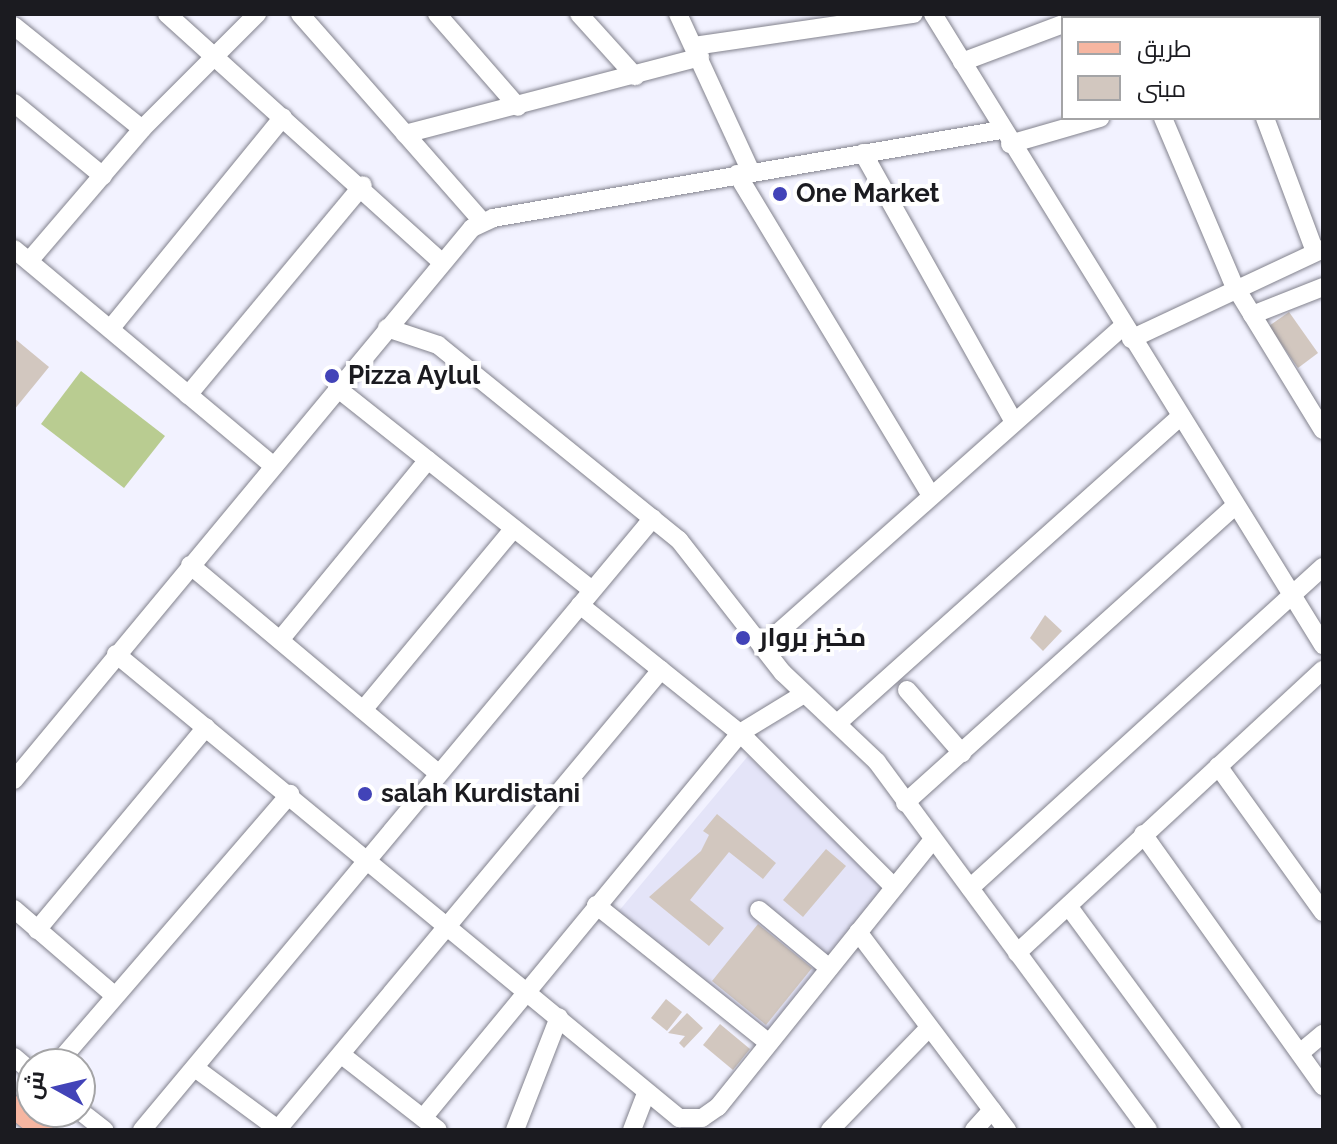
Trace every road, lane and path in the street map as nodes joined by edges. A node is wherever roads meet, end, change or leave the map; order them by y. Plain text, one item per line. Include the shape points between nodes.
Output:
1 (167, 14) edge
2 (257, 14) edge
3 (300, 14) edge
4 (437, 14) edge
5 (579, 14) edge
6 (678, 14) edge
7 (914, 14) edge
8 (933, 14) edge
9 (807, 21) edge
10 (1061, 25) edge
11 (14, 26) edge
12 (697, 52) junction
13 (215, 54) junction
14 (962, 62) junction
15 (635, 76) junction
16 (14, 103) edge
17 (518, 107) junction
18 (283, 117) junction
19 (1090, 120) edge
20 (1164, 120) edge
21 (1266, 120) edge
22 (142, 129) junction
23 (405, 134) junction
24 (1006, 137) junction
25 (863, 153) junction
26 (744, 172) junction
27 (103, 176) junction
28 (363, 185) junction
29 (482, 221) junction
30 (1319, 251) edge
31 (19, 255) edge
32 (441, 262) junction
33 (1234, 285) junction
34 (1323, 287) edge
35 (1252, 315) junction
36 (111, 328) junction
37 (387, 328) junction
38 (1127, 332) junction
39 (337, 388) junction
40 (188, 395) junction
41 (1181, 416) junction
42 (1014, 422) junction
43 (1322, 426) edge
44 (428, 460) junction
45 (270, 463) junction
46 (931, 496) junction
47 (1235, 506) junction
48 (653, 518) junction
49 (514, 528) junction
50 (190, 565) junction
51 (1323, 567) edge
52 (592, 590) junction
53 (1292, 593) junction
54 (580, 605) junction
55 (280, 640) junction
56 (1323, 645) edge
57 (762, 647) junction
58 (116, 654) junction
59 (661, 670) junction
60 (1323, 670) edge
61 (907, 690) dead end
62 (804, 694) junction
63 (363, 710) junction
64 (841, 720) junction
65 (206, 727) junction
66 (740, 733) junction
67 (962, 753) junction
68 (1218, 766) junction
69 (438, 773) junction
70 (14, 780) edge
71 (290, 794) junction
72 (905, 803) junction
73 (1143, 834) junction
74 (933, 840) junction
75 (366, 858) junction
76 (894, 887) junction
77 (970, 888) junction
78 (596, 905) junction
79 (1069, 907) junction
80 (14, 909) edge
81 (759, 910) dead end
82 (1323, 912) edge
83 (447, 925) junction
84 (37, 930) junction
85 (858, 932) junction
86 (1017, 953) junction
87 (829, 968) junction
88 (526, 990) junction
89 (114, 995) junction
90 (559, 1017) junction
91 (929, 1028) junction
92 (1323, 1034) edge
93 (769, 1043) junction
94 (70, 1048) edge
95 (1300, 1053) junction
96 (343, 1056) junction
97 (195, 1068) junction
98 (1323, 1086) edge
99 (646, 1093) junction
100 (992, 1110) junction
101 (430, 1124) edge
102 (699, 1125) edge
103 (142, 1130) edge
104 (279, 1130) edge
105 (515, 1130) edge
106 (632, 1130) edge
107 (830, 1130) edge
108 (974, 1130) edge
109 (1007, 1130) edge
110 (1148, 1130) edge
111 (1233, 1130) edge

1 - 13 street
2 - 13 street
3 - 23 street
4 - 17 street
5 - 15 street
6 - 12 street
7 - 9 street
8 - 14 street
9 - 12 street
10 - 14 street
11 - 22 street
12 - 15 street
12 - 26 street
13 - 18 street
13 - 22 street
14 - 24 street
15 - 17 street
16 - 27 street
17 - 23 street
18 - 28 street
18 - 36 street
19 - 24 street
20 - 33 street
21 - 30 street
22 - 27 street
23 - 29 street
24 - 25 street
24 - 38 street
25 - 26 street
25 - 42 street
26 - 29 street
26 - 46 street
27 - 31 street
28 - 32 street
28 - 40 street
29 - 32 street
30 - 33 street
31 - 36 street
32 - 37 street
33 - 35 street
33 - 38 street
34 - 35 street
35 - 43 street
36 - 40 street
37 - 39 street
37 - 48 street via 438,345
38 - 41 street
38 - 42 street
39 - 44 street
39 - 45 street
40 - 45 street
41 - 47 street
41 - 64 street
42 - 46 street
44 - 49 street
44 - 55 street
45 - 50 street
46 - 57 street
47 - 53 street
47 - 67 street
48 - 52 street
48 - 57 street
49 - 52 street
49 - 63 street
50 - 55 street
50 - 58 street
51 - 53 street
52 - 54 street
53 - 56 street
53 - 77 street
54 - 59 street
54 - 69 street
55 - 63 street
57 - 62 street
58 - 65 street
58 - 70 street
59 - 66 street
59 - 83 street
60 - 68 street
61 - 67 street
62 - 64 street
62 - 66 street
63 - 69 street
64 - 72 street
65 - 71 street
65 - 84 street
66 - 76 street
66 - 78 street
67 - 72 street
68 - 73 street
68 - 82 street
69 - 75 street
71 - 75 street
71 - 89 street
72 - 74 street
73 - 79 street
73 - 95 street
74 - 76 street
74 - 77 street
75 - 83 street
75 - 97 street
76 - 85 street
77 - 86 street
78 - 88 street
78 - 93 street
79 - 86 street
79 - 111 street
80 - 84 street
81 - 87 street
83 - 88 street
83 - 96 street
84 - 89 street
85 - 87 street
85 - 91 street
86 - 110 street
87 - 93 street
88 - 90 street
88 - 101 street
89 - 94 street
90 - 99 street
90 - 105 street
91 - 100 street
91 - 107 street
92 - 95 street
93 - 102 street
95 - 98 street
96 - 101 street
96 - 104 street
97 - 103 street
97 - 104 street
99 - 102 street
99 - 106 street
100 - 108 street
100 - 109 street

